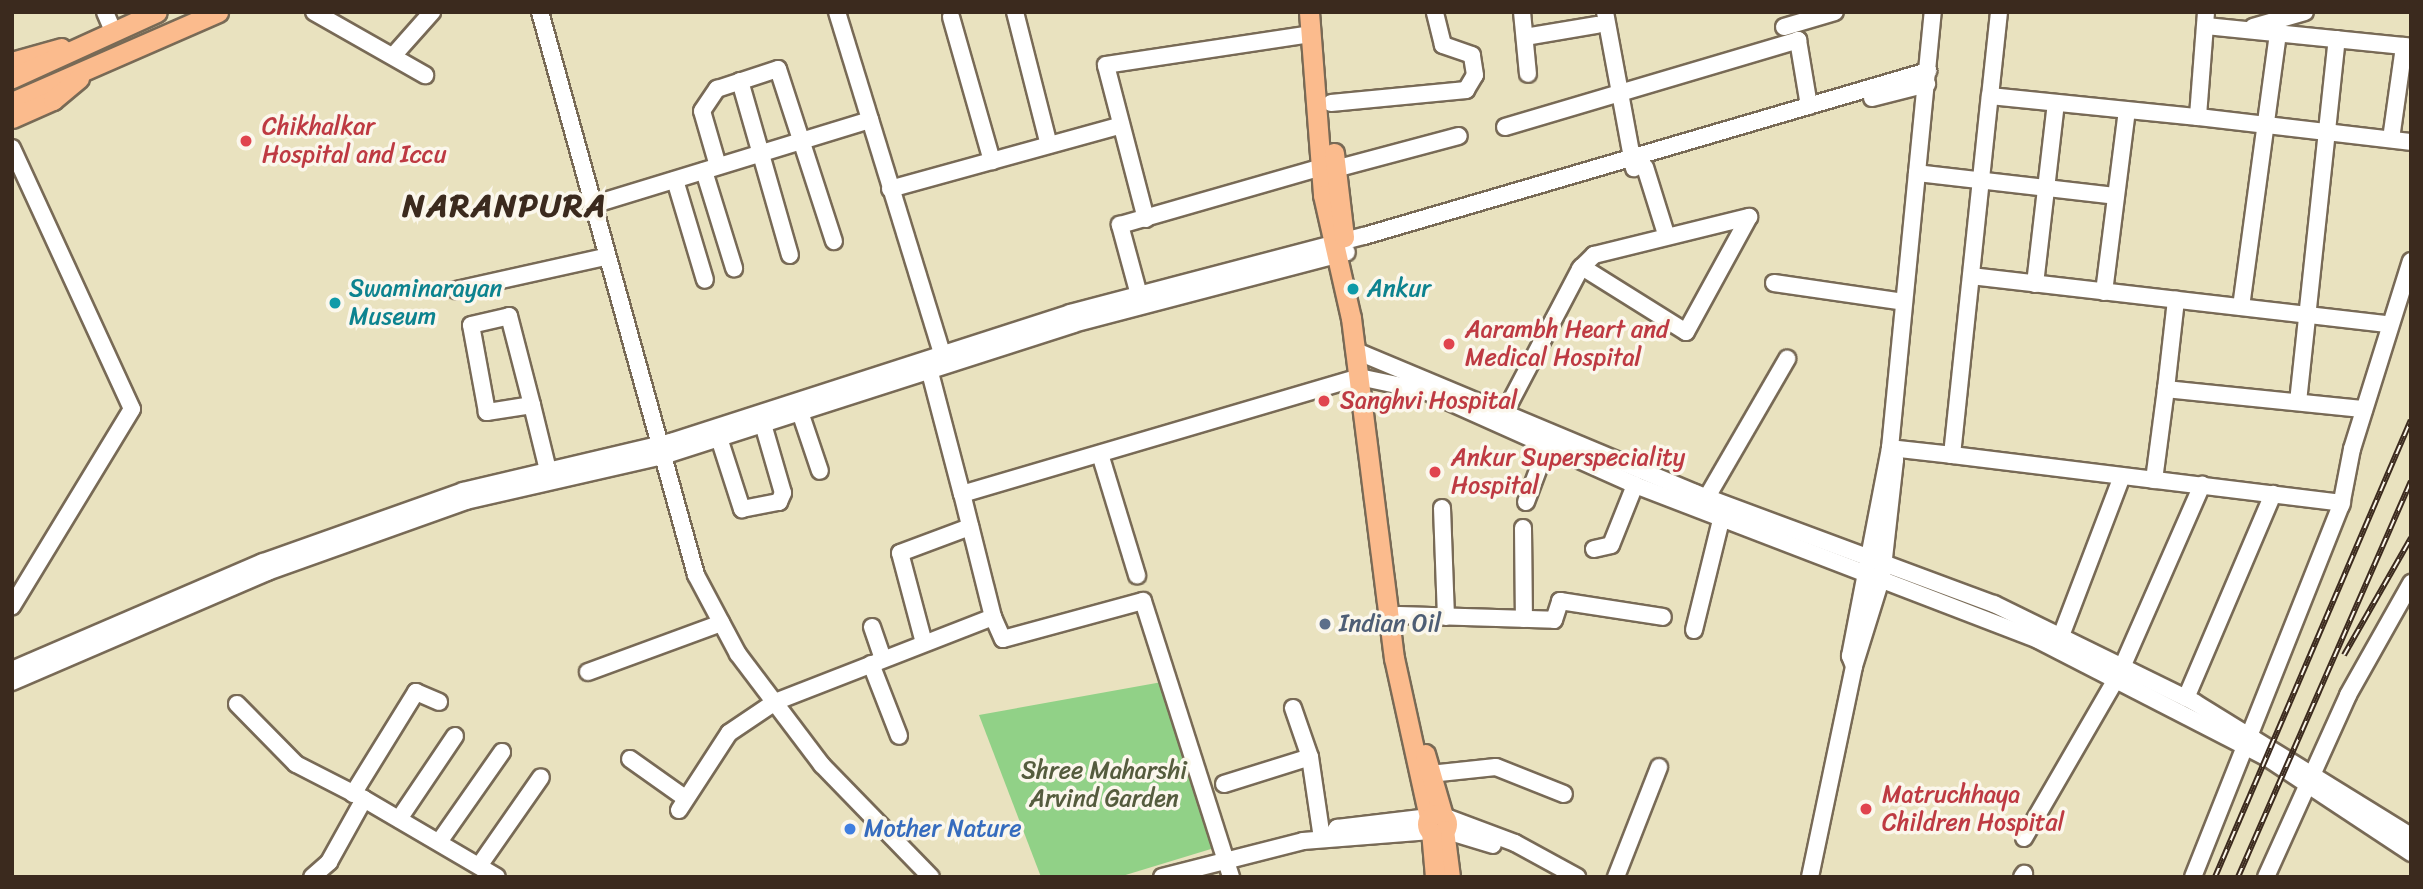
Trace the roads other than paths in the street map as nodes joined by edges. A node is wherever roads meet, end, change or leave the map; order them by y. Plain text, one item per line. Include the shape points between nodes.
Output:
1 (105, 12) edge
2 (157, 12) edge
3 (218, 12) edge
4 (314, 12) edge
5 (432, 12) edge
6 (540, 12) edge
7 (836, 12) edge
8 (1015, 12) edge
9 (1309, 12) edge
10 (1321, 12) edge
11 (1435, 12) edge
12 (1521, 12) edge
13 (1835, 12) edge
14 (1933, 12) edge
15 (1999, 12) edge
16 (2305, 12) edge
17 (951, 17) dead end
18 (1601, 19) edge
19 (2206, 19) edge
20 (1784, 20) edge
21 (2244, 30) junction
22 (113, 31) junction
23 (2278, 33) junction
24 (1311, 34) junction
25 (1525, 37) junction
26 (2337, 40) junction
27 (1786, 44) junction
28 (79, 47) junction
29 (2407, 47) edge
30 (393, 56) junction
31 (12, 62) edge
32 (86, 68) junction
33 (1528, 74) dead end
34 (425, 75) dead end
35 (12, 78) edge
36 (1927, 78) junction
37 (740, 81) junction
38 (1619, 95) junction
39 (1990, 96) junction
40 (12, 102) edge
41 (1331, 103) junction
42 (2056, 103) junction
43 (1809, 106) junction
44 (2127, 110) junction
45 (2198, 117) junction
46 (12, 118) edge
47 (870, 120) junction
48 (2261, 124) junction
49 (1119, 126) junction
50 (1505, 127) dead end
51 (2325, 132) junction
52 (1459, 136) dead end
53 (804, 139) junction
54 (2391, 139) junction
55 (2411, 142) edge
56 (1049, 145) junction
57 (12, 148) edge
58 (760, 153) junction
59 (992, 161) junction
60 (1637, 165) junction
61 (1328, 168) junction
62 (711, 169) junction
63 (1917, 173) junction
64 (674, 180) junction
65 (1981, 182) junction
66 (2046, 187) junction
67 (890, 189) junction
68 (2116, 196) junction
69 (592, 205) junction
70 (1146, 219) junction
71 (1666, 234) junction
72 (834, 241) dead end
73 (1341, 248) junction
74 (790, 255) dead end
75 (606, 257) junction
76 (2411, 261) edge
77 (1582, 267) junction
78 (734, 268) dead end
79 (1971, 276) junction
80 (705, 280) dead end
81 (1774, 283) dead end
82 (2035, 284) junction
83 (456, 290) dead end
84 (2104, 292) junction
85 (1139, 295) junction
86 (2176, 300) junction
87 (1904, 302) junction
88 (2241, 307) junction
89 (2305, 314) junction
90 (2389, 324) junction
91 (1362, 352) junction
92 (1787, 359) dead end
93 (936, 362) junction
94 (1365, 377) junction
95 (2166, 389) junction
96 (2298, 402) junction
97 (532, 405) junction
98 (2364, 410) junction
99 (800, 412) junction
100 (1505, 412) junction
101 (763, 424) junction
102 (719, 438) junction
103 (1547, 446) junction
104 (1889, 448) junction
105 (660, 450) junction
106 (1100, 454) junction
107 (1952, 455) junction
108 (548, 470) junction
109 (820, 471) dead end
110 (2122, 476) junction
111 (2154, 480) junction
112 (1635, 485) junction
113 (2202, 485) junction
114 (962, 494) junction
115 (2273, 494) junction
116 (1707, 497) junction
117 (1525, 502) dead end
118 (2342, 503) junction
119 (1442, 508) dead end
120 (1721, 520) junction
121 (970, 527) junction
122 (1523, 528) dead end
123 (1594, 550) dead end
124 (1877, 565) junction
125 (1137, 575) dead end
126 (2411, 583) edge
127 (12, 606) edge
128 (1399, 615) junction
129 (993, 617) junction
130 (1446, 617) junction
131 (1663, 617) dead end
132 (1524, 619) junction
133 (721, 623) junction
134 (872, 627) dead end
135 (1693, 629) dead end
136 (2061, 636) junction
137 (924, 643) junction
138 (877, 661) junction
139 (12, 670) edge
140 (588, 672) dead end
141 (2119, 672) junction
142 (12, 682) edge
143 (2186, 698) junction
144 (439, 702) dead end
145 (775, 702) junction
146 (237, 704) dead end
147 (1293, 708) dead end
148 (455, 736) dead end
149 (899, 736) dead end
150 (2248, 740) junction
151 (502, 752) dead end
152 (1310, 757) junction
153 (629, 759) dead end
154 (1658, 767) dead end
155 (1430, 774) junction
156 (541, 777) dead end
157 (2311, 777) junction
158 (1224, 784) dead end
159 (1564, 794) dead end
160 (358, 796) junction
161 (399, 819) junction
162 (1437, 824) junction
163 (2408, 828) edge
164 (1327, 837) junction
165 (2025, 838) dead end
166 (439, 842) junction
167 (2411, 853) edge
168 (1227, 860) junction
169 (479, 866) junction
170 (312, 877) edge
171 (497, 877) edge
172 (931, 877) edge
173 (1163, 877) edge
174 (1231, 877) edge
175 (1435, 877) edge
176 (1450, 877) edge
177 (1577, 877) edge
178 (1616, 877) edge
179 (1810, 877) edge
180 (2193, 877) edge
181 (2266, 877) edge

1 - 22 street
2 - 22 main road
3 - 32 main road
4 - 30 street
5 - 30 street
6 - 69 street
7 - 47 street
8 - 56 street
9 - 24 main road
10 - 41 main road
11 - 41 street via 1443,45 1472,55 1475,75 1466,90
12 - 25 street
13 - 20 street
14 - 36 street
15 - 39 street
16 - 21 street
17 - 59 street
18 - 25 street
18 - 38 street
19 - 21 street
19 - 45 street
20 - 27 street
21 - 23 street
22 - 28 main road
23 - 26 street
23 - 48 street
24 - 49 street via 1107,65
24 - 61 main road
25 - 33 street
26 - 29 street
26 - 51 street
27 - 38 street
27 - 43 street via 1798,40
28 - 31 main road
28 - 35 main road
29 - 54 street
30 - 34 street
32 - 40 main road
32 - 46 main road via 52,100
36 - 43 street
36 - 60 street
36 - 63 street
37 - 53 street via 783,73
37 - 58 street
37 - 62 street via 717,89 702,111
38 - 50 street
38 - 60 street
39 - 42 street
39 - 65 street
41 - 61 main road
42 - 44 street
42 - 66 street
43 - 60 street
44 - 45 street
44 - 68 street
45 - 48 street
47 - 53 street
47 - 67 street
48 - 51 street
48 - 88 street
49 - 56 street
49 - 70 street
51 - 54 street
51 - 89 street
52 - 61 street
53 - 58 street
53 - 72 street
54 - 55 street
56 - 59 street
57 - 127 street via 132,409
58 - 62 street
58 - 74 street
59 - 67 street
60 - 71 street
60 - 73 street
61 - 70 street
61 - 73 main road
62 - 64 street
62 - 78 street
63 - 65 street
63 - 87 street
64 - 69 street
64 - 80 street
65 - 66 street
65 - 79 street
66 - 68 street
66 - 82 street
67 - 93 street
68 - 84 street
69 - 75 street
70 - 85 street via 1120,225
71 - 77 street via 1594,256
71 - 77 street via 1749,217 1686,332
73 - 85 street
73 - 91 main road
73 - 93 street
75 - 83 street
75 - 105 street
76 - 90 street
77 - 100 street
79 - 82 street
79 - 107 street
81 - 87 street
82 - 84 street
84 - 86 street
85 - 93 street
86 - 88 street
86 - 95 street
87 - 104 street
88 - 89 street
89 - 90 street
89 - 96 street
90 - 98 street
91 - 94 main road
91 - 100 street
92 - 116 street
93 - 99 street
93 - 105 street
93 - 114 street
94 - 103 street via 1425,391
94 - 106 street
94 - 128 main road
94 - 162 main road via 1394,658
95 - 96 street
95 - 111 street
96 - 98 street
97 - 97 street via 509,316 471,325 487,412
97 - 108 street
98 - 118 street
99 - 101 street
99 - 109 street
100 - 116 street
101 - 102 street
101 - 102 street via 783,493 779,502 742,509
102 - 105 street
103 - 112 street
103 - 117 street
104 - 107 street
104 - 124 street
105 - 108 street
105 - 133 street via 696,575
105 - 142 street via 466,501 267,572
106 - 114 street
106 - 125 street
107 - 110 street
108 - 139 street via 463,491 263,562
110 - 111 street
110 - 136 street
111 - 113 street
112 - 120 street
112 - 123 street via 1611,545
113 - 115 street
113 - 141 street
114 - 121 street
115 - 118 street
115 - 143 street
116 - 124 street
118 - 150 street
119 - 130 street
120 - 124 street
120 - 135 street
121 - 129 street
121 - 137 street via 900,553
122 - 132 street
124 - 136 street
124 - 141 street
124 - 179 street
126 - 157 street
128 - 130 street
128 - 155 main road
129 - 137 street
129 - 168 street via 1003,639 1143,601
130 - 132 street
131 - 132 street via 1560,601 1554,620
133 - 140 street
133 - 145 street
134 - 138 street
136 - 141 street
137 - 138 street
138 - 145 street
138 - 149 street
141 - 143 street
141 - 150 street
141 - 165 street
143 - 150 street
144 - 160 street via 416,692
145 - 153 street via 729,733 682,804
145 - 172 street via 822,765
146 - 160 street via 296,764
147 - 152 street
148 - 161 street
150 - 157 street
150 - 180 street
151 - 166 street
152 - 158 street
152 - 164 street
154 - 178 street
155 - 159 street via 1496,767
155 - 162 main road
156 - 169 street
157 - 163 street
157 - 167 street
157 - 181 street
160 - 161 street
160 - 170 street via 329,862
161 - 166 street
162 - 164 street
162 - 175 main road
162 - 176 main road
162 - 177 street via 1522,850
164 - 168 street
166 - 169 street
168 - 173 street
168 - 174 street
169 - 171 street

